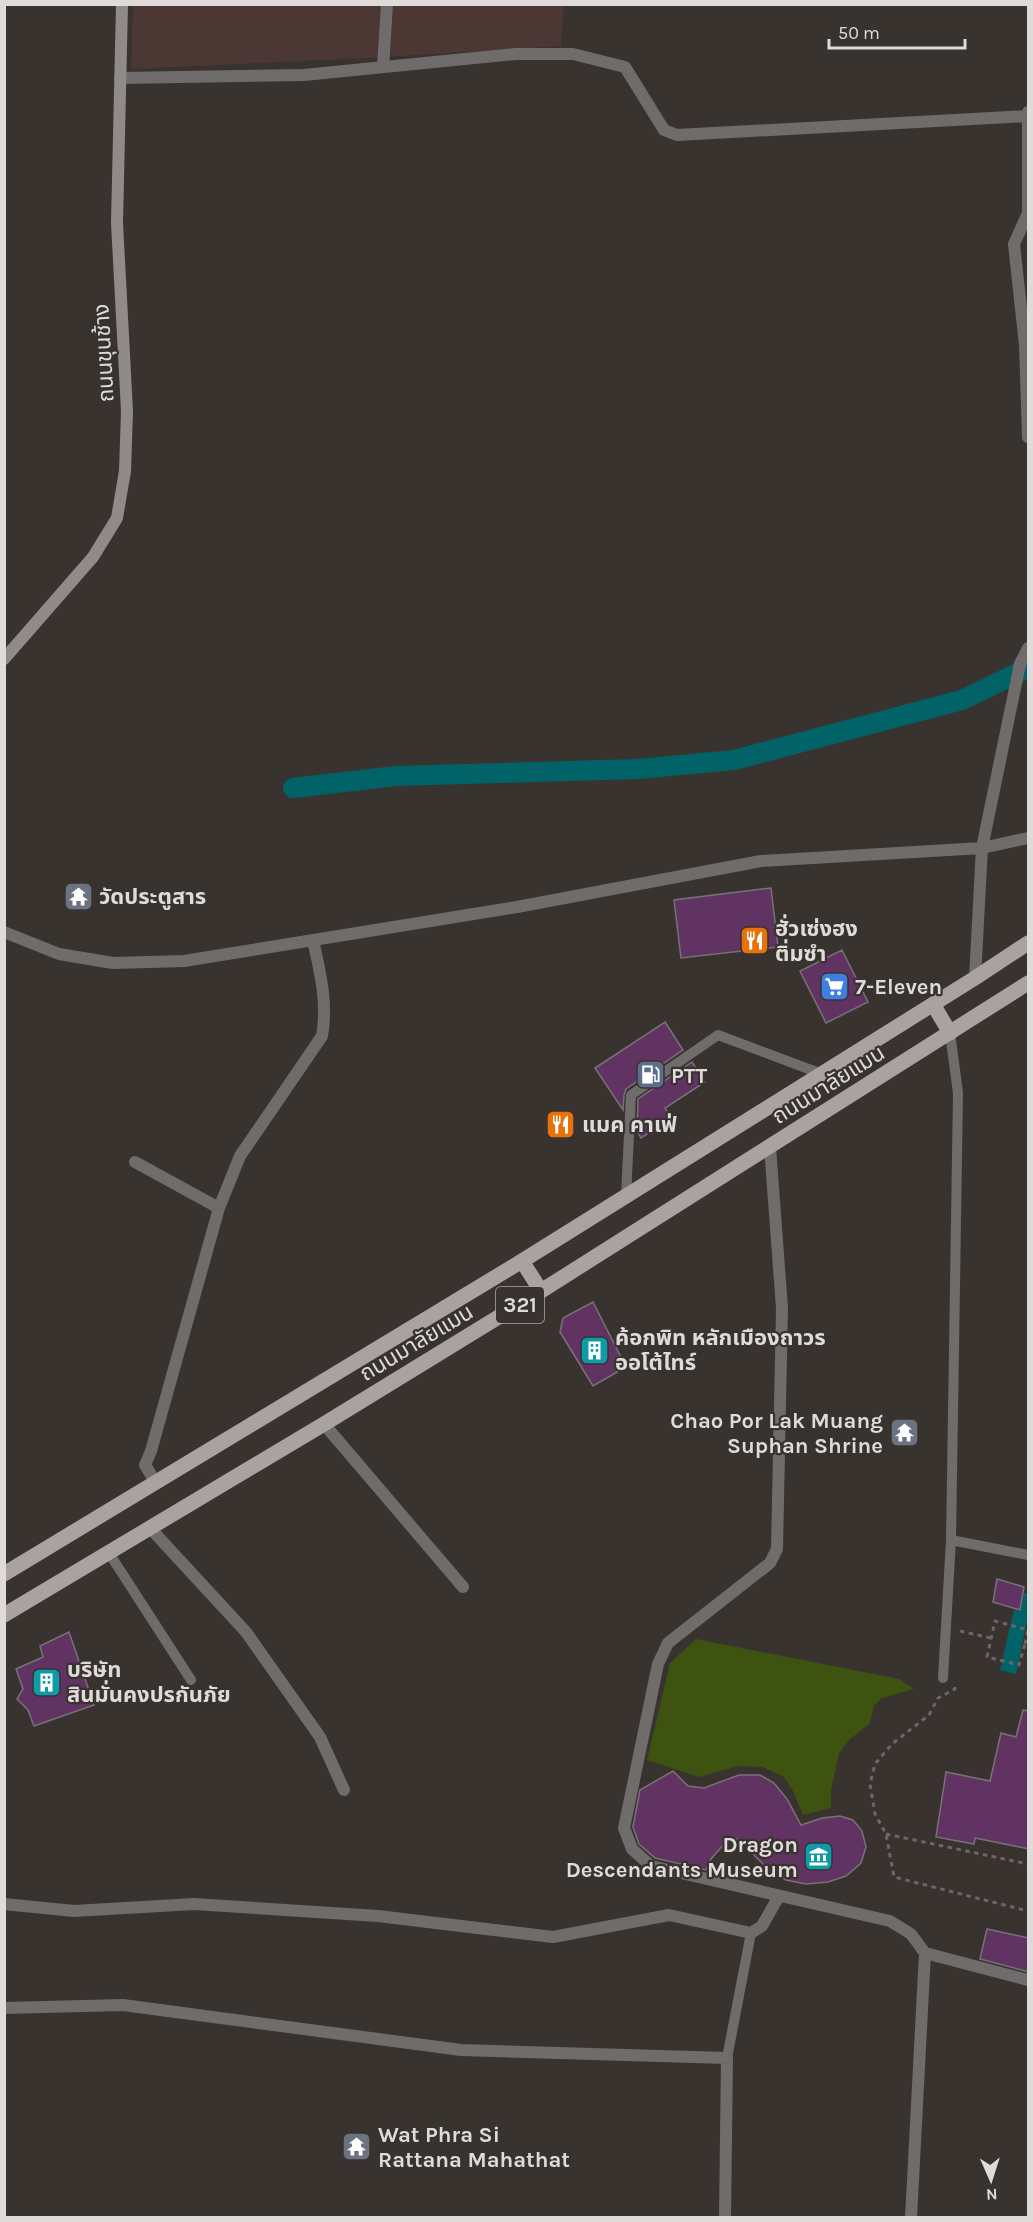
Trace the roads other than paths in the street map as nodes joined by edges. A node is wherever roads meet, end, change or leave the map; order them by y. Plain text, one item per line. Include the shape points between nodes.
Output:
1 (122, 4) edge
2 (387, 4) edge
3 (383, 67) junction
4 (120, 78) junction
5 (1029, 114) edge
6 (1027, 345) edge
7 (1029, 436) edge
8 (1029, 648) edge
9 (4, 658) edge
10 (1029, 838) edge
11 (982, 848) junction
12 (4, 932) edge
13 (313, 940) junction
14 (1029, 943) edge
15 (975, 978) junction
16 (1029, 983) edge
17 (933, 1004) junction
18 (950, 1033) junction
19 (822, 1074) junction
20 (770, 1147) junction
21 (135, 1162) dead end
22 (626, 1196) junction
23 (219, 1208) junction
24 (522, 1261) junction
25 (542, 1292) junction
26 (324, 1424) junction
27 (156, 1482) junction
28 (150, 1528) junction
29 (951, 1540) junction
30 (109, 1552) junction
31 (1029, 1555) edge
32 (4, 1574) edge
33 (463, 1587) dead end
34 (4, 1615) edge
35 (943, 1677) dead end
36 (191, 1680) dead end
37 (344, 1790) dead end
38 (779, 1896) junction
39 (4, 1904) edge
40 (751, 1933) junction
41 (925, 1953) junction
42 (1029, 1980) edge
43 (4, 2008) edge
44 (728, 2058) junction
45 (725, 2217) edge
46 (910, 2217) edge

1 - 4 main road, ถนนขุนช้าง
2 - 3 street
3 - 4 street via 304,75
3 - 5 street via 516,54 573,54 625,67 664,130 677,135
4 - 9 main road, ถนนขุนช้าง via 117,223 127,411 117,518 93,557
5 - 6 street via 1028,213 1014,244
6 - 7 street
8 - 11 street via 1020,664
10 - 11 street
11 - 13 street via 761,861
11 - 15 street
12 - 13 street via 59,954 123,963 184,961
13 - 23 street via 326,1016 321,1036 240,1156
14 - 15 main road, ถนนมาลัยแมน / 321
15 - 17 main road, ถนนมาลัยแมน / 321
16 - 18 main road, ถนนมาลัยแมน / 321
17 - 18 main road
17 - 19 main road, ถนนมาลัยแมน / 321
18 - 20 main road, ถนนมาลัยแมน / 321
18 - 29 lane via 958,1093
19 - 22 main road, ถนนมาลัยแมน / 321
19 - 22 lane via 718,1035 631,1095
20 - 25 main road, ถนนมาลัยแมน / 321
20 - 38 street via 782,1308 777,1549 770,1563 669,1643 658,1664 624,1828 632,1849 651,1866
21 - 23 street
22 - 24 main road, ถนนมาลัยแมน / 321
23 - 27 street via 145,1465
24 - 25 main road
24 - 27 main road, ถนนมาลัยแมน / 321
25 - 26 main road, ถนนมาลัยแมน / 321
26 - 28 main road, ถนนมาลัยแมน / 321
26 - 33 street
27 - 32 main road, ถนนมาลัยแมน / 321
28 - 30 main road, ถนนมาลัยแมน / 321
28 - 37 street via 246,1632 320,1737
29 - 31 lane
29 - 35 lane
30 - 34 main road, ถนนมาลัยแมน / 321
30 - 36 lane
38 - 40 street via 762,1926
38 - 41 street via 890,1921 911,1934
39 - 40 street via 74,1911 194,1904 378,1916 553,1937 669,1915
40 - 44 lane
41 - 42 street
41 - 46 street
43 - 44 street via 123,2005 461,2050
44 - 45 street

